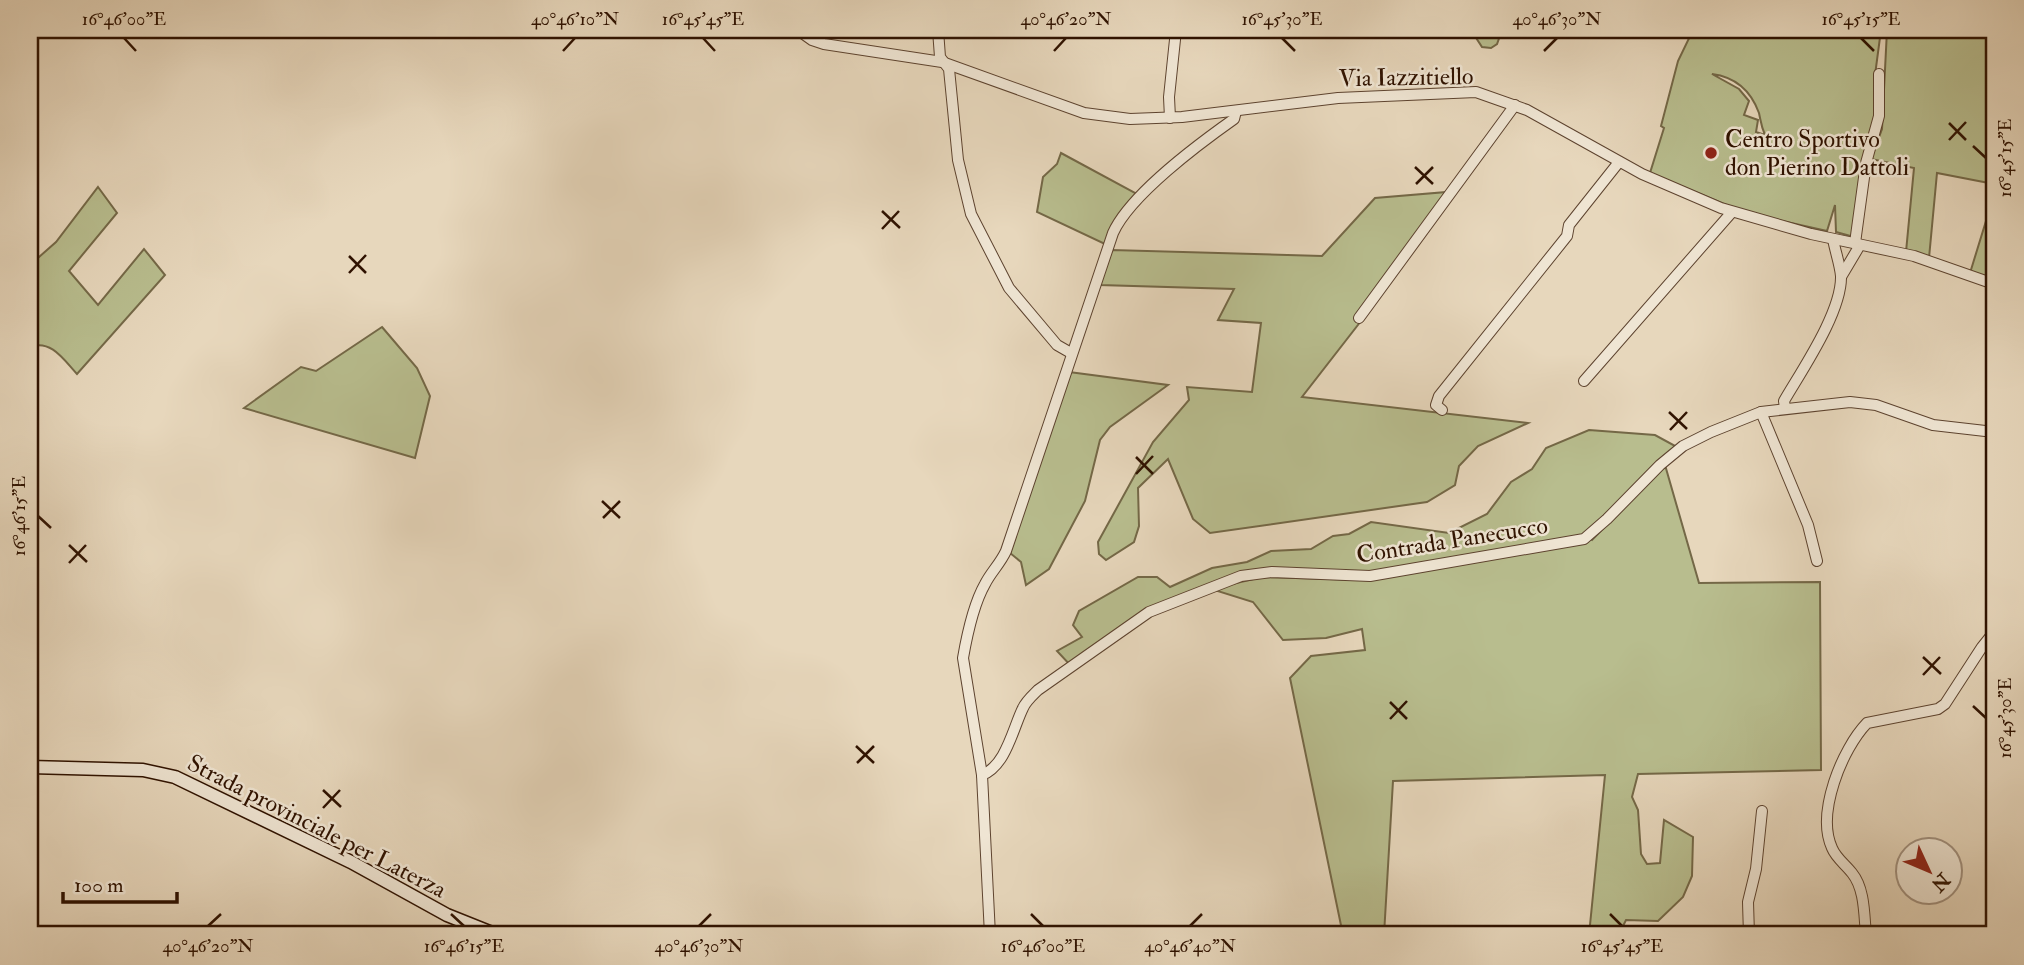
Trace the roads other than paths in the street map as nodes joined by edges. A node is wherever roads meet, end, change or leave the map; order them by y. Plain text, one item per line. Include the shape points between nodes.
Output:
1 (798, 30) edge
2 (938, 30) edge
3 (1176, 30) edge
4 (942, 62) junction
5 (1879, 74) dead end
6 (1515, 105) junction
7 (1236, 111) junction
8 (1170, 118) junction
9 (1619, 162) junction
10 (1732, 212) junction
11 (1833, 239) junction
12 (1858, 244) junction
13 (1841, 277) junction
14 (1994, 285) edge
15 (1359, 318) dead end
16 (1071, 353) junction
17 (1584, 381) dead end
18 (1785, 408) junction
19 (1442, 410) dead end
20 (1761, 412) junction
21 (1994, 432) edge
22 (1817, 561) dead end
23 (1994, 632) edge
24 (30, 767) edge
25 (982, 775) junction
26 (1762, 811) dead end
27 (497, 935) edge
28 (990, 935) edge
29 (1749, 935) edge
30 (1866, 935) edge

1 - 4 street, Via Iazzitiello via 824,44
2 - 4 street
3 - 8 street
4 - 8 street, Via Iazzitiello via 1084,113
4 - 16 street via 949,69 958,160 971,215 1009,288 1057,345
5 - 12 street via 1879,116 1866,163
6 - 7 street, Via Iazzitiello via 1476,93 1453,92 1338,98
6 - 9 street, Via Iazzitiello
6 - 15 street
7 - 8 street, Via Iazzitiello
7 - 16 street via 1234,118 1139,197 1119,220
9 - 10 street, Via Iazzitiello
9 - 19 street via 1569,225 1567,236 1439,396 1436,405
10 - 11 street, Via Iazzitiello
10 - 17 street
11 - 12 street, Via Iazzitiello
11 - 13 street
12 - 13 street
12 - 14 street, Via Iazzitiello via 1914,256
13 - 18 street via 1822,335 1784,401
16 - 25 street via 1006,551 983,587 965,645 963,659
18 - 20 street, Contrada Panecucco
18 - 21 street, Contrada Panecucco via 1850,402 1876,405 1933,425
20 - 22 street via 1808,525
20 - 25 street, Contrada Panecucco via 1683,446 1584,539 1370,576 1282,572 1241,576 1149,612 1038,690 1024,706 1002,756
23 - 30 street via 1945,704 1867,723 1833,784 1828,809 1831,847 1860,887
24 - 27 main road, Strada provinciale per Laterza via 143,770 175,777 351,862 447,915
25 - 28 street
26 - 29 street via 1748,902

